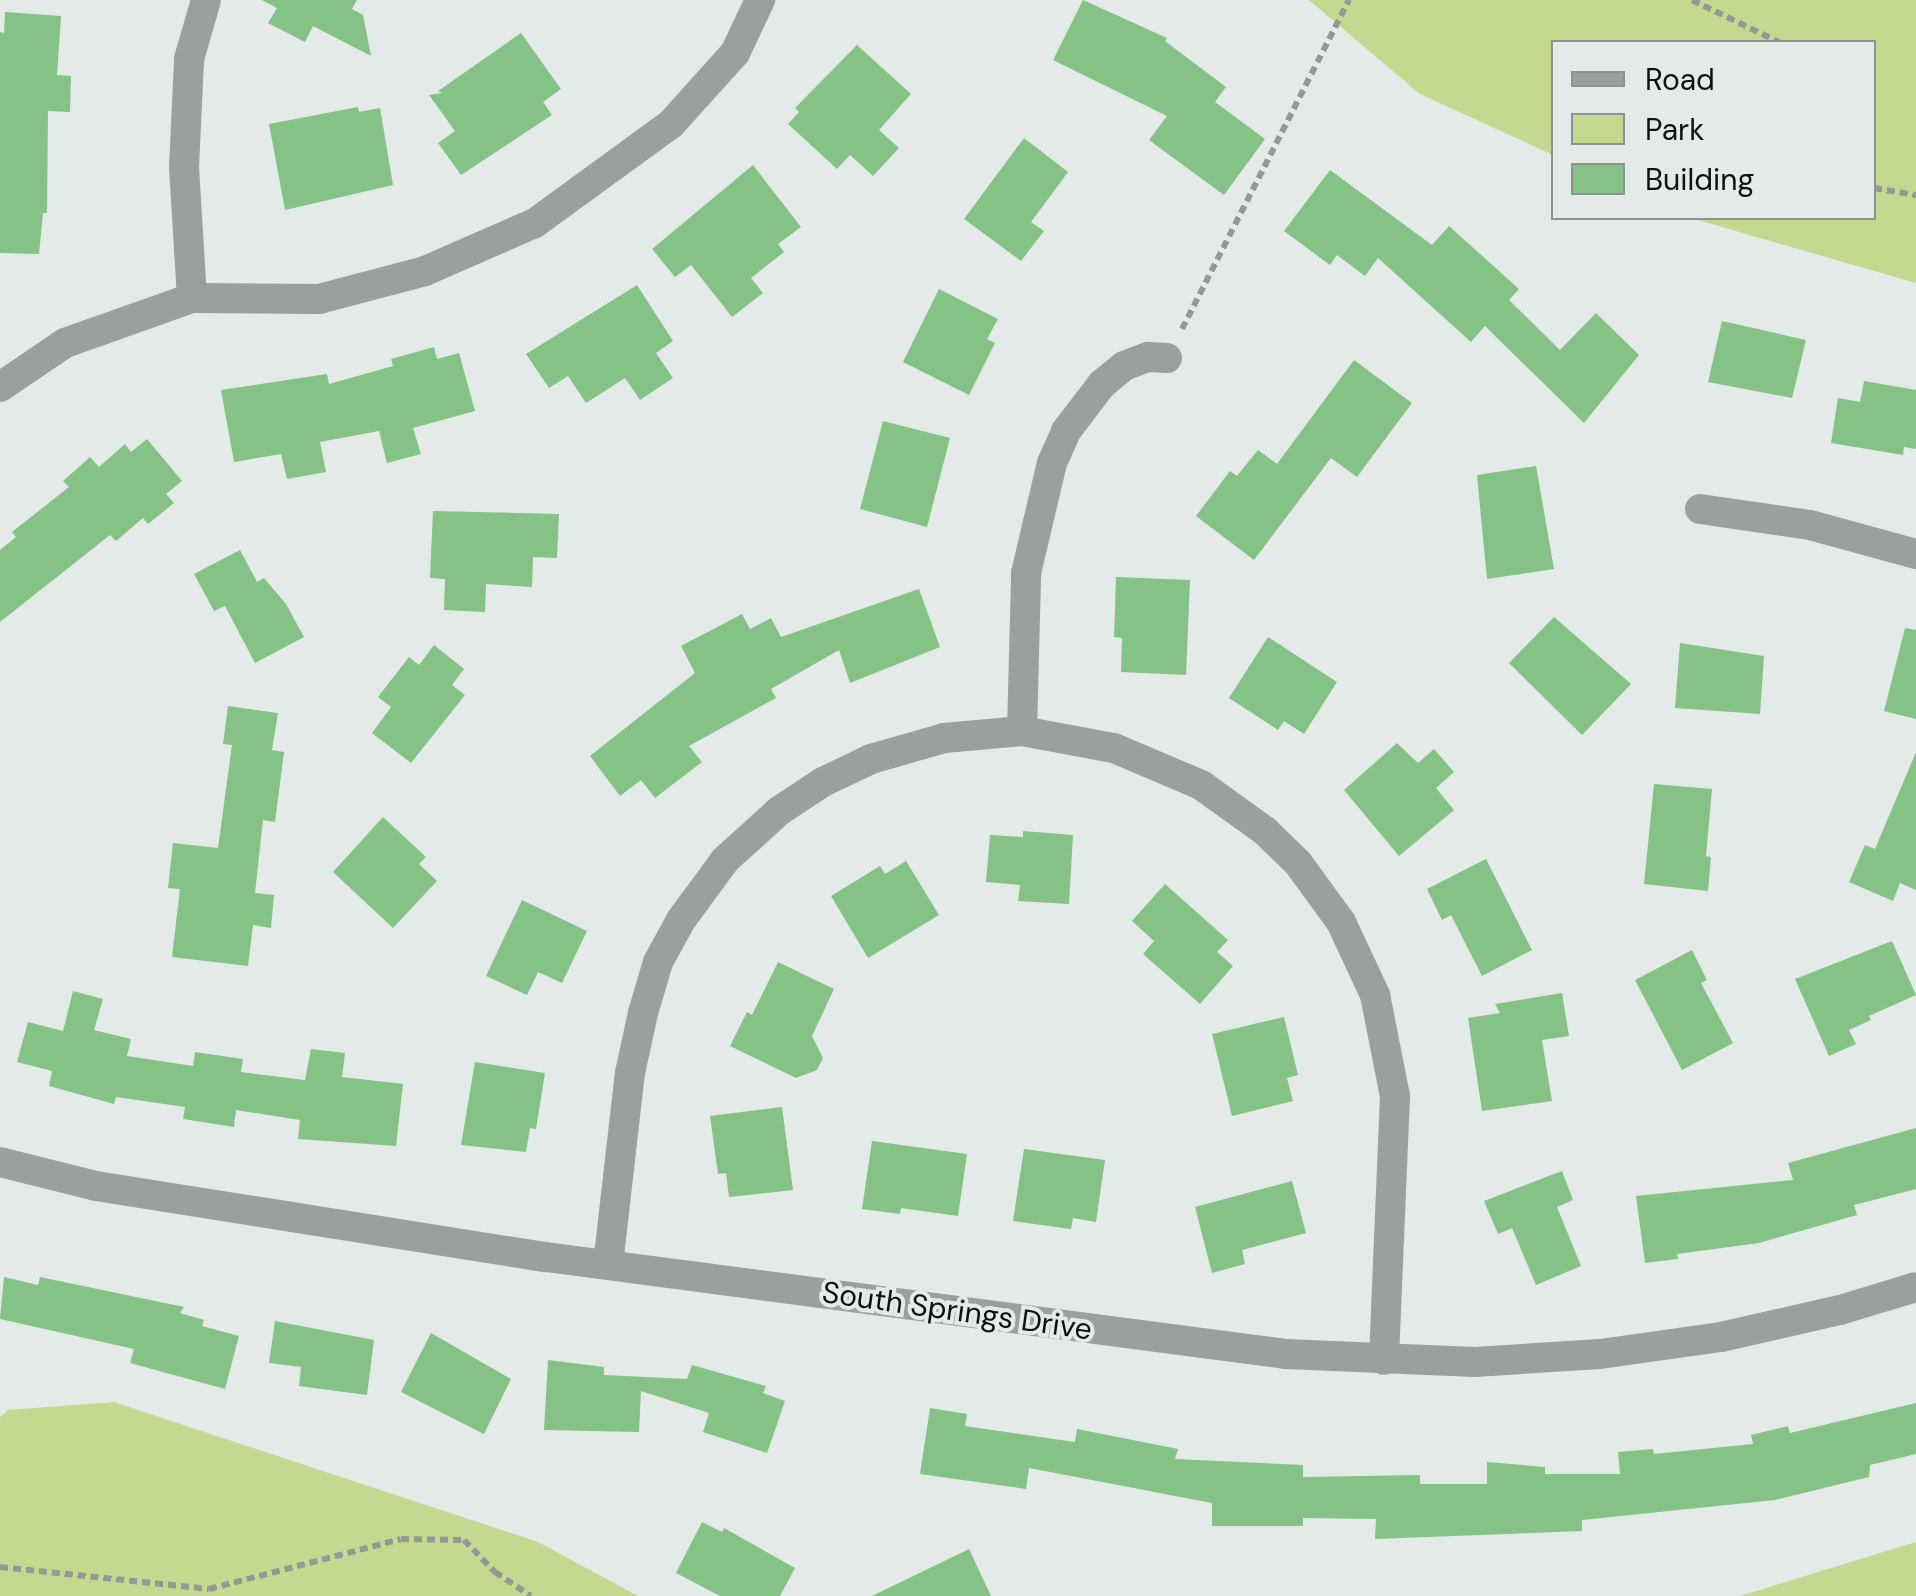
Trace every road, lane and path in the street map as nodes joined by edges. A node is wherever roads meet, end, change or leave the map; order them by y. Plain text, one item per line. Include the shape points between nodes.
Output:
1 (206, 0) edge
2 (760, 0) edge
3 (1349, 0) edge
4 (1692, 0) edge
5 (1775, 40) edge
6 (1876, 188) edge
7 (1916, 195) edge
8 (192, 298) junction
9 (1168, 358) joint
10 (0, 386) edge
11 (1700, 509) dead end
12 (1916, 554) edge
13 (1022, 731) junction
14 (0, 1162) edge
15 (608, 1265) junction
16 (1916, 1287) edge
17 (1384, 1360) junction
18 (0, 1567) edge
19 (531, 1596) edge

1 - 8 street via 190,59 184,167
2 - 8 street via 735,54 671,124 535,223 425,271 319,299
3 - 9 path
4 - 5 path
6 - 7 path
8 - 10 street via 65,343
9 - 13 street via 1148,356 1102,384 1052,462 1026,573
11 - 12 street via 1810,525
13 - 15 street via 954,736 871,759 779,811 725,860 673,934 643,1013
13 - 17 street via 1114,748 1201,785 1265,830 1342,922 1375,995 1395,1096
14 - 15 street, South Springs Drive via 96,1186
15 - 17 street, South Springs Drive via 1286,1354
16 - 17 street, South Springs Drive via 1721,1337 1617,1352 1475,1362
18 - 19 path via 209,1589 401,1540 464,1540

